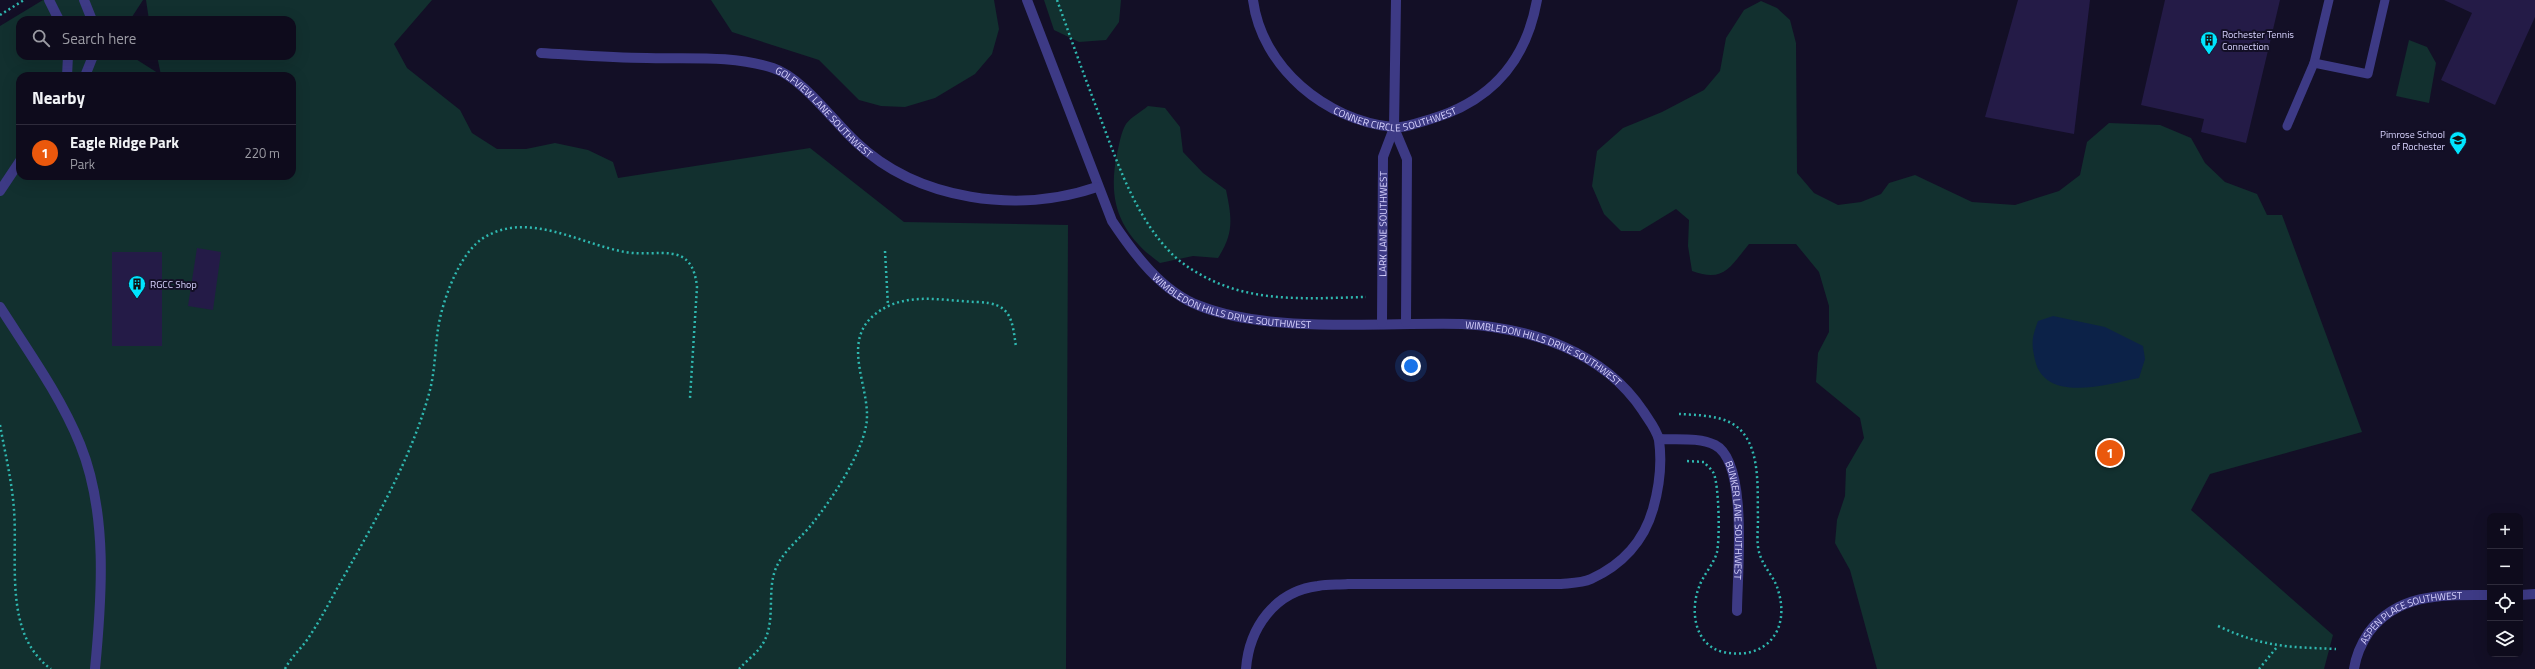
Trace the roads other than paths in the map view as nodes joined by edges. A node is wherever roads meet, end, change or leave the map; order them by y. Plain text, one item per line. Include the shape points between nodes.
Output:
1 (49, 0) edge
2 (84, 0) edge
3 (1027, 0) edge
4 (1253, 0) edge
5 (1396, 0) edge
6 (1538, 0) edge
7 (2329, 0) edge
8 (2385, 0) edge
9 (57, 16) edge
10 (90, 16) edge
11 (541, 53) dead end
12 (68, 60) edge
13 (91, 60) edge
14 (2314, 63) junction
15 (66, 72) edge
16 (87, 72) edge
17 (2287, 126) dead end
18 (1394, 128) junction
19 (16, 167) edge
20 (1098, 187) junction
21 (0, 191) edge
22 (0, 308) edge
23 (1406, 322) junction
24 (1382, 323) junction
25 (1658, 439) junction
26 (2523, 594) edge
27 (2535, 594) edge
28 (2487, 595) edge
29 (1737, 611) dead end
30 (95, 669) edge
31 (1246, 669) edge
32 (2354, 669) edge

1 - 9 street
2 - 10 street
3 - 20 street, WIMBLEDON HILLS DRIVE SOUTHWEST
4 - 18 street, CONNER CIRCLE SOUTHWEST via 1260,32 1288,74 1306,92 1363,121
5 - 18 street, LARK LANE SOUTHWEST
6 - 18 street, CONNER CIRCLE SOUTHWEST via 1529,32 1519,54 1487,91 1466,106
7 - 14 lane
8 - 14 lane via 2368,74
11 - 20 street, GOLFVIEW LANE SOUTHWEST via 752,62 775,68 796,83 856,143 890,169 917,183 951,193 999,199 1047,199
12 - 15 street
13 - 16 street
14 - 17 lane
18 - 23 street, LARK LANE SOUTHWEST via 1407,158
18 - 24 street, LARK LANE SOUTHWEST via 1382,157
19 - 21 street
20 - 24 street, WIMBLEDON HILLS DRIVE SOUTHWEST via 1112,222 1131,250 1174,291 1199,306 1234,316 1272,321
22 - 30 street via 69,419 87,465 94,494 100,568 100,613
23 - 24 street, WIMBLEDON HILLS DRIVE SOUTHWEST
23 - 25 street, WIMBLEDON HILLS DRIVE SOUTHWEST via 1491,325 1523,332 1582,355 1622,386 1638,404
25 - 29 street, BUNKER LANE SOUTHWEST via 1703,440 1717,446 1728,457 1738,490
25 - 31 street via 1657,495 1649,522 1635,548 1615,566 1590,580 1561,584 1317,586 1298,591 1280,601 1265,615 1253,634
26 - 27 street
28 - 32 street, ASPEN PLACE SOUTHWEST via 2436,595 2413,600 2392,610 2376,623 2364,640

